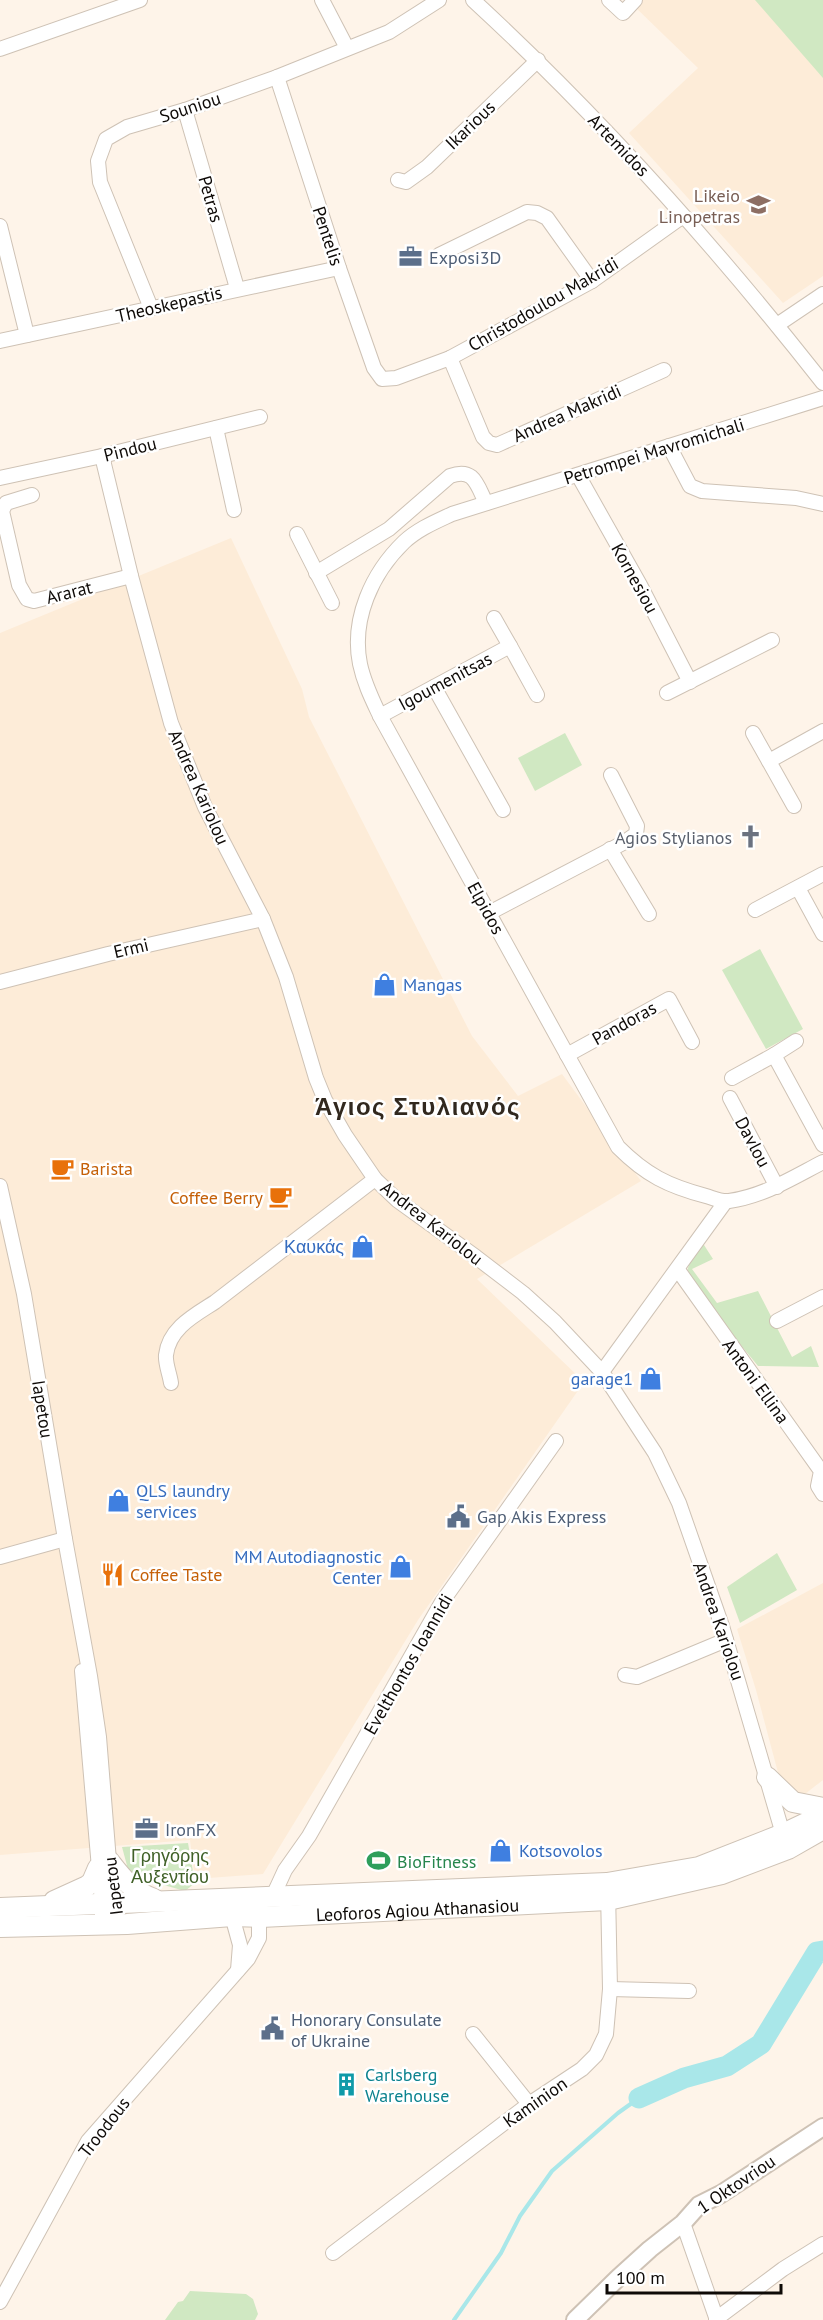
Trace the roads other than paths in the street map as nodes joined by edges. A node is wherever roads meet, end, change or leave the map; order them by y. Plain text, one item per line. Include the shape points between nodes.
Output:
1 (140, 0) edge
2 (322, 0) edge
3 (438, 0) edge
4 (473, 0) edge
5 (609, 0) edge
6 (636, 0) edge
7 (100, 7) edge
8 (347, 48) junction
9 (0, 49) edge
10 (538, 60) junction
11 (277, 76) junction
12 (185, 110) junction
13 (398, 180) dead end
14 (683, 216) junction
15 (0, 226) edge
16 (439, 255) dead end
17 (339, 268) junction
18 (592, 281) junction
19 (237, 288) junction
20 (823, 294) edge
21 (151, 308) junction
22 (777, 325) junction
23 (27, 335) junction
24 (0, 341) edge
25 (450, 358) junction
26 (664, 370) dead end
27 (396, 378) joint
28 (823, 383) edge
29 (823, 398) edge
30 (260, 417) dead end
31 (216, 428) junction
32 (669, 446) junction
33 (102, 456) junction
34 (578, 475) junction
35 (0, 478) edge
36 (32, 495) dead end
37 (486, 503) junction
38 (823, 504) edge
39 (234, 510) dead end
40 (297, 534) dead end
41 (316, 573) junction
42 (131, 576) junction
43 (332, 603) dead end
44 (494, 618) dead end
45 (772, 640) dead end
46 (510, 646) junction
47 (690, 682) junction
48 (434, 687) junction
49 (667, 693) dead end
50 (537, 695) dead end
51 (381, 716) junction
52 (823, 731) edge
53 (753, 733) dead end
54 (769, 761) junction
55 (611, 775) dead end
56 (794, 806) dead end
57 (503, 810) dead end
58 (610, 849) junction
59 (823, 874) edge
60 (798, 888) junction
61 (755, 910) dead end
62 (489, 914) junction
63 (649, 914) dead end
64 (263, 919) junction
65 (823, 934) edge
66 (0, 982) edge
67 (796, 1041) dead end
68 (692, 1042) dead end
69 (567, 1054) junction
70 (774, 1055) junction
71 (732, 1078) dead end
72 (730, 1098) dead end
73 (823, 1145) edge
74 (823, 1162) edge
75 (375, 1179) junction
76 (0, 1186) edge
77 (777, 1187) junction
78 (726, 1202) junction
79 (678, 1269) junction
80 (823, 1297) edge
81 (777, 1321) dead end
82 (602, 1372) junction
83 (171, 1383) dead end
84 (556, 1441) dead end
85 (823, 1494) edge
86 (65, 1539) junction
87 (0, 1557) edge
88 (726, 1640) junction
89 (625, 1676) dead end
90 (767, 1777) junction
91 (823, 1808) edge
92 (823, 1815) edge
93 (823, 1829) edge
94 (786, 1841) junction
95 (104, 1864) junction
96 (608, 1891) junction
97 (265, 1896) junction
98 (159, 1901) junction
99 (109, 1902) junction
100 (43, 1906) junction
101 (0, 1908) edge
102 (232, 1916) junction
103 (261, 1917) junction
104 (110, 1924) junction
105 (0, 1928) edge
106 (238, 1972) junction
107 (610, 1989) junction
108 (689, 1991) dead end
109 (473, 2034) dead end
110 (529, 2104) junction
111 (823, 2127) edge
112 (683, 2223) junction
113 (823, 2244) edge
114 (333, 2253) dead end
115 (0, 2302) edge
116 (577, 2319) edge
117 (716, 2319) edge

1 - 7 street
2 - 8 street
3 - 8 street, Souniou via 389,32
4 - 10 street, Artemidos
5 - 6 street via 623,13
7 - 9 street
8 - 11 street, Souniou
10 - 13 street, Ikarious via 427,167 406,182
10 - 14 street, Artemidos
11 - 12 street, Souniou
11 - 17 street, Pentelis
12 - 19 street, Petras
12 - 21 street, Souniou via 127,127 106,139 98,161 100,182
14 - 18 street, Christodoulou Makridi
14 - 22 street, Artemidos
15 - 23 street
16 - 18 street via 527,212 537,213 547,218
17 - 19 street, Theoskepastis
17 - 27 street, Pentelis via 374,368 382,379
18 - 25 street, Christodoulou Makridi
19 - 21 street, Theoskepastis
20 - 22 street
21 - 23 street, Theoskepastis
22 - 28 street, Artemidos
23 - 24 street, Theoskepastis
25 - 26 street, Andrea Makridi via 483,436 497,445
25 - 27 street, Christodoulou Makridi
29 - 32 street, Petrompei Mavromichali
30 - 31 street, Pindou
31 - 33 street, Pindou
31 - 39 street
32 - 34 street, Petrompei Mavromichali
32 - 38 street via 690,486
33 - 35 street, Pindou
33 - 42 street, Andrea Kariolou
34 - 37 street, Petrompei Mavromichali
34 - 47 street, Kornesiou
36 - 42 street, Ararat via 6,502 2,511 19,585 27,599 34,601
37 - 41 street via 468,474 450,476 389,529
37 - 51 street, Elpidos via 428,525 386,563 372,586 362,610 360,662 366,687
40 - 41 street
41 - 43 street
42 - 64 street, Andrea Kariolou via 171,723 205,807
44 - 46 street, Igoumenitsas
45 - 47 street
46 - 48 street, Igoumenitsas
46 - 50 street, Igoumenitsas
47 - 49 street
48 - 51 street, Igoumenitsas
48 - 57 street
51 - 62 street, Elpidos
52 - 54 street
53 - 54 street
54 - 56 street
55 - 58 street via 637,826 636,834
58 - 62 street
58 - 63 street
59 - 60 street
60 - 61 street
60 - 65 street
62 - 69 street, Elpidos
64 - 66 street, Ermi
64 - 75 street, Andrea Kariolou via 325,1100
67 - 70 street
68 - 69 street, Pandoras via 669,999
69 - 78 street, Elpidos via 618,1147 637,1166 675,1188
70 - 71 street
70 - 73 street
72 - 77 street, Davlou
74 - 77 street, Elpidos
75 - 82 street, Andrea Kariolou via 397,1200 523,1293
75 - 83 street via 175,1332 166,1355
76 - 86 street, Iapetou via 24,1294
77 - 78 street, Elpidos
78 - 79 street
79 - 82 street
79 - 85 street, Antoni Ellina via 821,1471 818,1486
80 - 81 street
82 - 88 street, Andrea Kariolou via 655,1453 679,1503
84 - 97 street, Evelthontos Ioannidi via 442,1602 309,1836
86 - 87 street
86 - 95 street, Iapetou via 81,1633 83,1705
88 - 89 street via 637,1677
88 - 90 street, Andrea Kariolou
90 - 91 main road via 793,1802
90 - 94 street, Andrea Kariolou
92 - 94 main road, Leoforos Agiou Athanasiou
93 - 94 main road, Leoforos Agiou Athanasiou
94 - 96 main road, Leoforos Agiou Athanasiou via 722,1874
95 - 98 main road via 137,1892
95 - 99 street, Iapetou
95 - 100 main road via 87,1886
96 - 97 main road, Leoforos Agiou Athanasiou
96 - 103 main road, Leoforos Agiou Athanasiou
96 - 107 street, Kaminion
97 - 98 main road, Leoforos Agiou Athanasiou
97 - 103 street, Troodous
98 - 99 main road, Leoforos Agiou Athanasiou
99 - 100 main road, Leoforos Agiou Athanasiou
99 - 104 street, Iapetou
100 - 101 main road, Leoforos Agiou Athanasiou
102 - 103 main road, Leoforos Agiou Athanasiou
102 - 104 main road, Leoforos Agiou Athanasiou
102 - 106 street via 240,1945
103 - 106 street, Troodous via 259,1938
104 - 105 main road, Leoforos Agiou Athanasiou
106 - 115 street, Troodous via 88,2141
107 - 108 street
107 - 110 street, Kaminion via 606,2034 596,2055 582,2069
109 - 110 street
110 - 114 street, Kaminion
111 - 112 street, 1 Oktovriou via 699,2205
112 - 116 street, 1 Oktovriou
112 - 117 street
113 - 117 street

